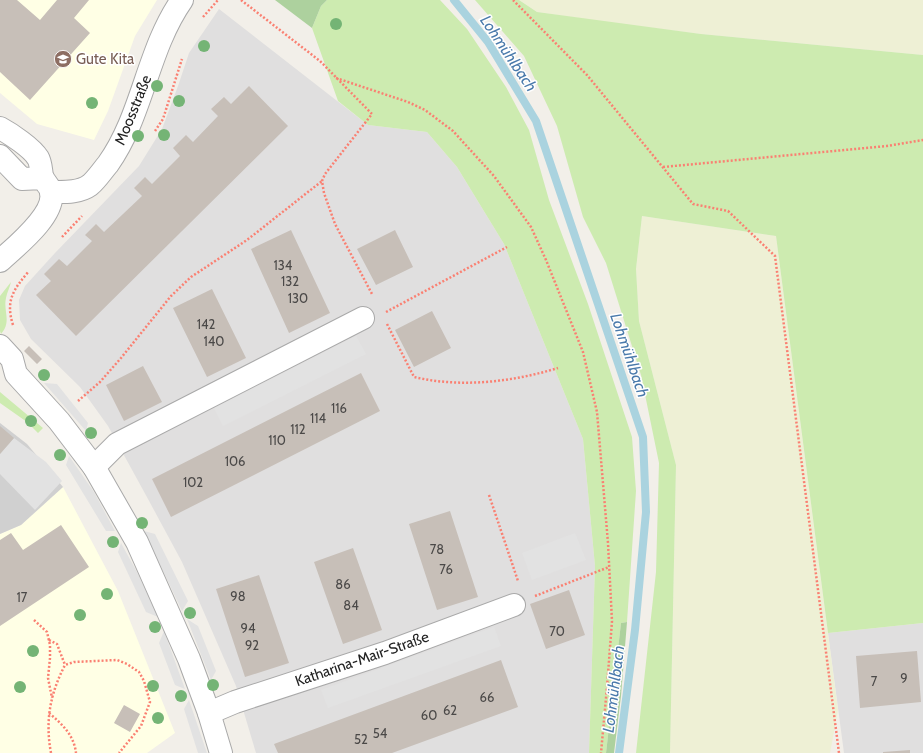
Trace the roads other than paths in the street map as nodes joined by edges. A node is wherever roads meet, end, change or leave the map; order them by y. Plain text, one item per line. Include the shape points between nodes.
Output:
1 (182, 0) edge
2 (0, 128) edge
3 (0, 156) edge
4 (47, 185) junction
5 (0, 261) edge
6 (373, 316) road end
7 (0, 346) edge
8 (8, 375) edge
9 (94, 467) junction
10 (519, 603) road end
11 (209, 713) junction
12 (221, 753) edge

1 - 4 street, Moosstraße via 158,45 131,124 113,157 89,185 72,192
2 - 4 street via 13,135 39,158
3 - 4 street, Moosstraße via 22,179
4 - 5 street via 52,201 46,214
6 - 9 street via 117,444
7 - 8 street via 12,359
8 - 9 street via 59,421
9 - 11 street via 137,542 183,645
10 - 11 street, Katharina-Mair-Straße
11 - 12 street

